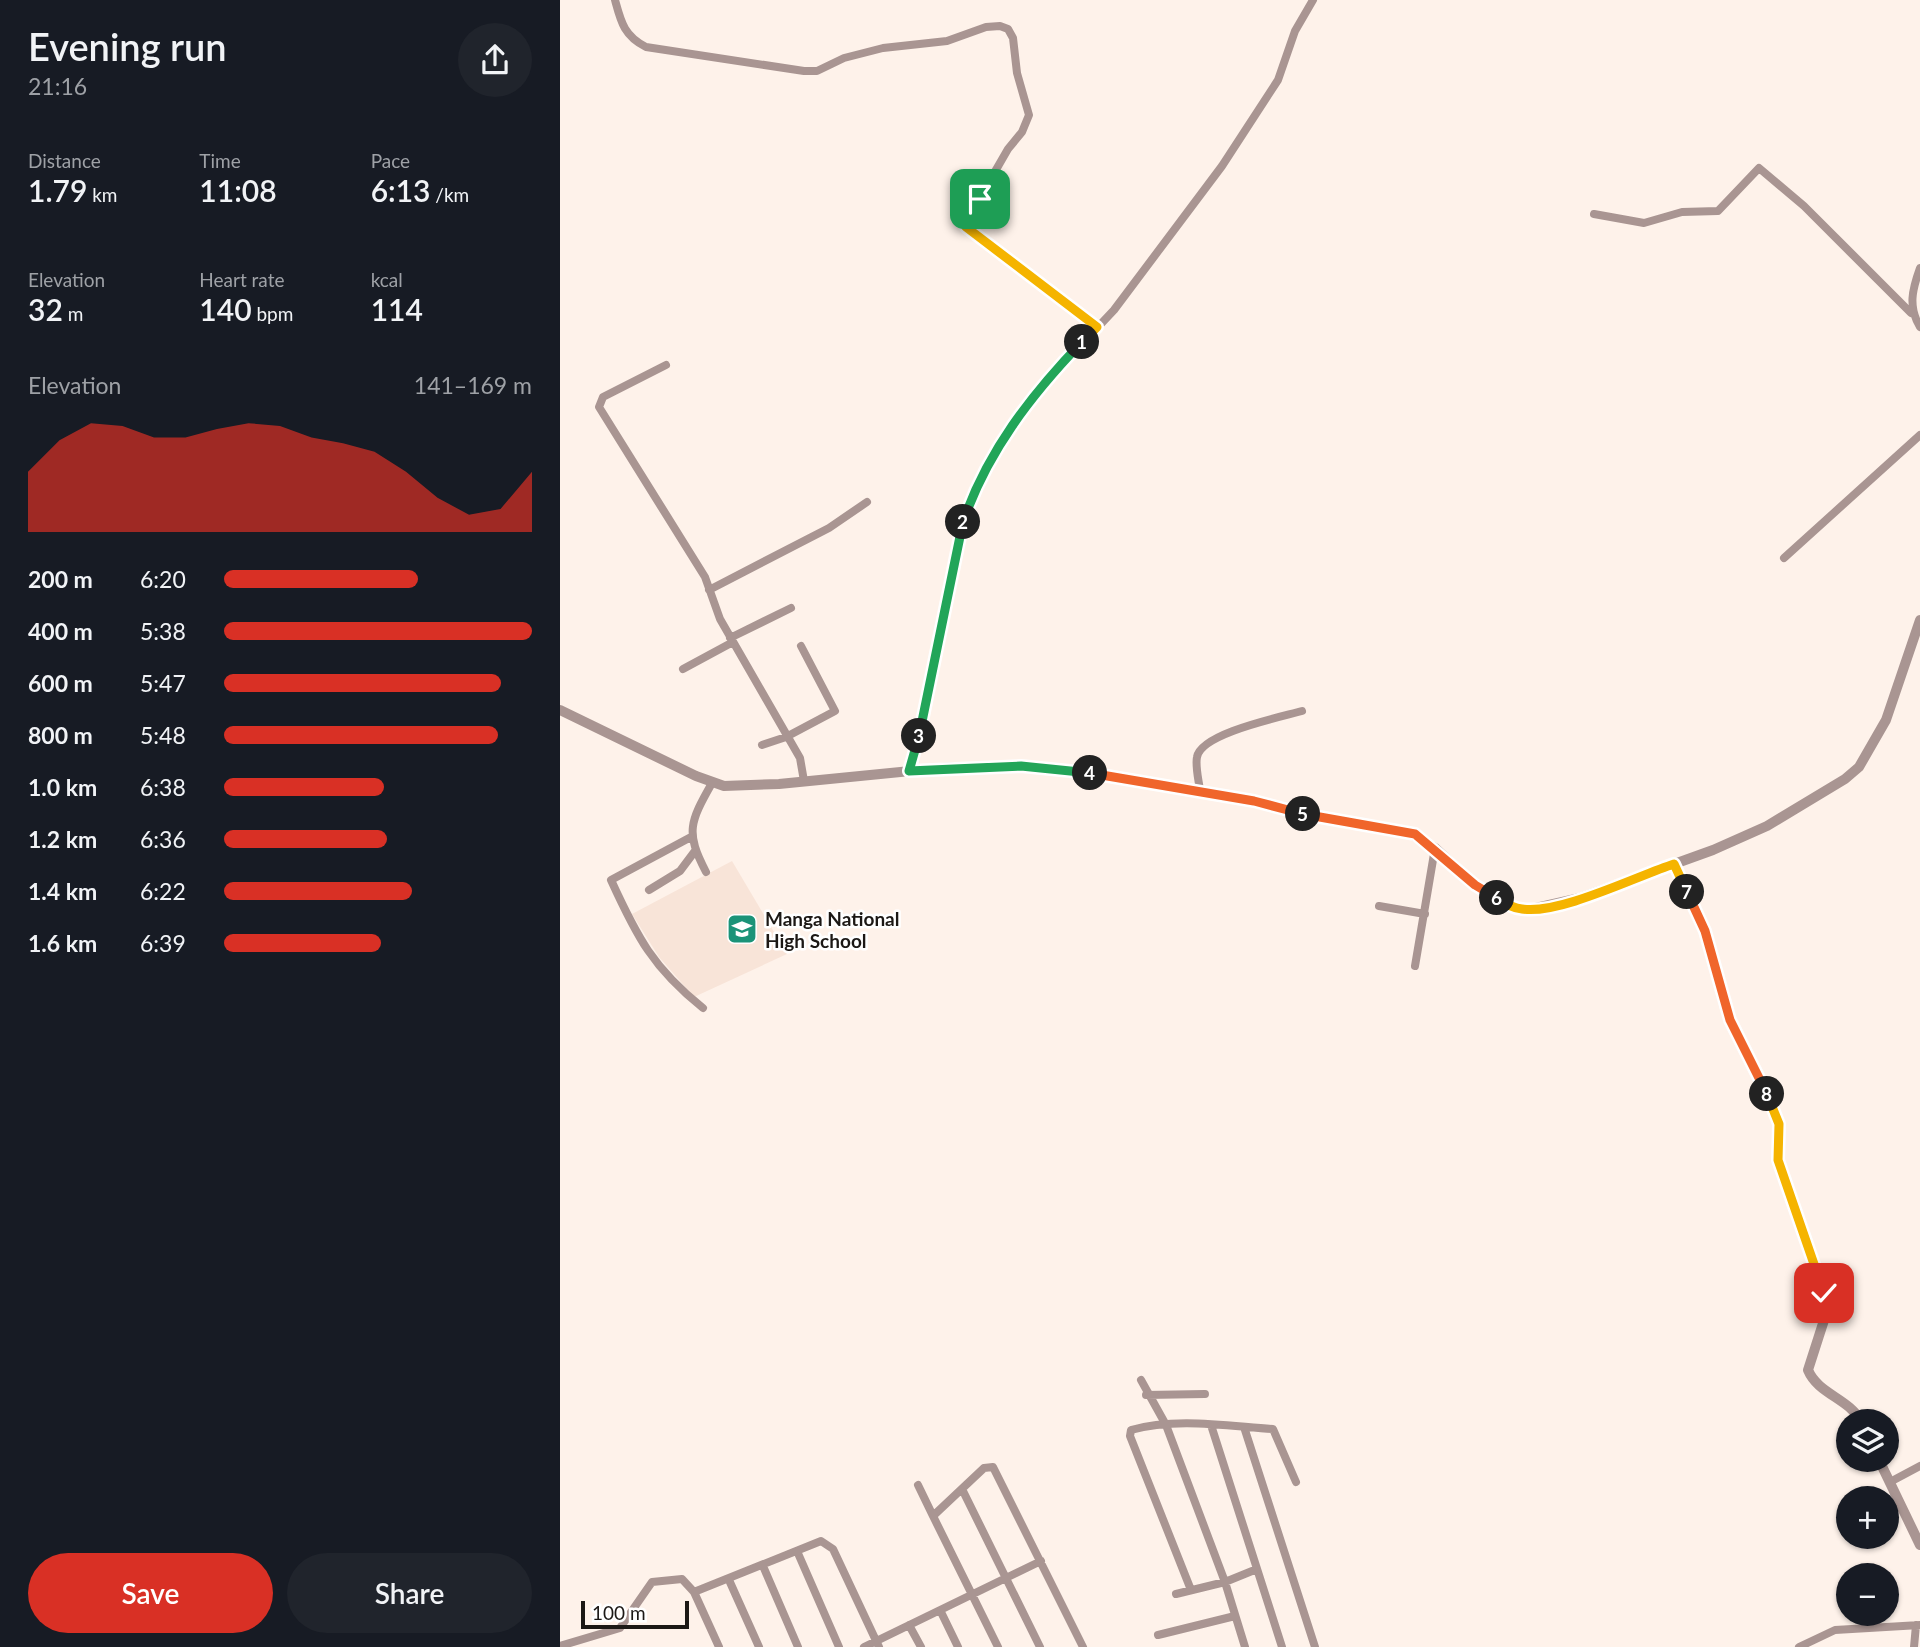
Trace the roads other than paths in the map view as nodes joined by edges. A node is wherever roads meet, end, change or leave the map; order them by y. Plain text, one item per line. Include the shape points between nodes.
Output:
1 (615, 0) edge
2 (1313, 0) edge
3 (1594, 214) dead end
4 (1920, 268) edge
5 (1911, 313) junction
6 (1097, 327) junction
7 (1920, 327) edge
8 (666, 365) dead end
9 (1920, 435) edge
10 (867, 502) dead end
11 (1784, 558) dead end
12 (709, 590) junction
13 (791, 608) dead end
14 (1920, 620) edge
15 (732, 640) junction
16 (801, 646) dead end
17 (683, 669) dead end
18 (560, 709) edge
19 (1302, 711) dead end
20 (786, 737) junction
21 (762, 745) dead end
22 (909, 771) junction
23 (804, 782) junction
24 (712, 783) junction
25 (1200, 791) junction
26 (691, 837) junction
27 (1435, 848) junction
28 (695, 851) junction
29 (1674, 864) junction
30 (706, 872) dead end
31 (649, 890) dead end
32 (1379, 906) dead end
33 (1425, 914) junction
34 (1415, 966) dead end
35 (703, 1007) dead end
36 (1141, 1380) dead end
37 (1205, 1394) dead end
38 (1146, 1395) junction
39 (1851, 1409) edge
40 (1211, 1424) junction
41 (1166, 1425) junction
42 (1244, 1427) junction
43 (1920, 1466) edge
44 (1884, 1472) edge
45 (1296, 1482) dead end
46 (1889, 1482) junction
47 (918, 1485) dead end
48 (962, 1489) junction
49 (933, 1516) junction
50 (1920, 1545) edge
51 (797, 1551) junction
52 (1041, 1561) junction
53 (763, 1566) junction
54 (1257, 1569) junction
55 (729, 1580) junction
56 (1006, 1580) junction
57 (1225, 1582) junction
58 (1191, 1590) junction
59 (694, 1592) junction
60 (1176, 1594) dead end
61 (973, 1595) junction
62 (941, 1612) junction
63 (1235, 1616) junction
64 (909, 1625) junction
65 (1918, 1625) edge
66 (1158, 1635) dead end
67 (877, 1644) edge
68 (560, 1646) edge
69 (719, 1647) edge
70 (759, 1647) edge
71 (798, 1647) edge
72 (839, 1647) edge
73 (864, 1647) edge
74 (920, 1647) edge
75 (958, 1647) edge
76 (998, 1647) edge
77 (1040, 1647) edge
78 (1083, 1647) edge
79 (1245, 1647) edge
80 (1282, 1647) edge
81 (1315, 1647) edge
82 (1799, 1647) edge
83 (1914, 1647) edge

1 - 6 street via 623,28 646,47 804,71 817,71 883,48 947,41 986,27 1008,29 1029,115 966,227
2 - 6 street via 1295,31 1278,80 1222,166
3 - 5 street via 1644,223 1679,213 1718,211 1759,168 1804,206
4 - 5 street
5 - 7 street
6 - 22 street via 1032,397 1006,433 973,496 956,548
8 - 12 street via 603,397 599,407 705,576
9 - 11 street
10 - 12 street via 829,528
12 - 15 street
13 - 15 street
14 - 29 street via 1886,720 1859,767 1767,826
15 - 17 street
15 - 20 street
16 - 20 street via 835,711
18 - 24 street
19 - 25 street via 1231,731 1200,750
20 - 21 street
20 - 23 street via 800,758
22 - 23 street
22 - 25 street via 1021,766
23 - 24 street
24 - 26 street via 694,819
25 - 27 street via 1406,831
26 - 28 street
26 - 35 street via 611,880 646,951
27 - 29 street via 1475,885 1527,910 1574,901
27 - 33 street
28 - 30 street
28 - 31 street via 680,871
29 - 39 street via 1705,931 1730,1020 1773,1106 1779,1124 1778,1160 1827,1304 1808,1370 1811,1379
32 - 33 street
33 - 34 street
36 - 38 street
37 - 38 street
38 - 41 street
40 - 41 street
40 - 42 street
40 - 54 street
41 - 57 street
41 - 58 street via 1133,1429 1130,1436
42 - 45 street via 1275,1430
42 - 81 street
43 - 46 street
44 - 46 street
46 - 50 street
47 - 49 street
48 - 49 street
48 - 52 street via 984,1468 993,1467
48 - 56 street
49 - 61 street
51 - 53 street
51 - 67 street via 821,1541 831,1545
51 - 72 street
52 - 56 street
52 - 78 street
53 - 55 street
53 - 71 street
54 - 57 street
54 - 80 street
55 - 59 street
55 - 70 street
56 - 61 street
56 - 77 street
57 - 58 street
57 - 63 street
58 - 60 street
59 - 68 street via 682,1579 652,1582 620,1628
59 - 69 street
61 - 62 street
61 - 76 street
62 - 64 street
62 - 75 street
63 - 66 street
63 - 79 street
64 - 67 street
64 - 74 street
65 - 82 street via 1835,1630
65 - 83 street
67 - 73 street

